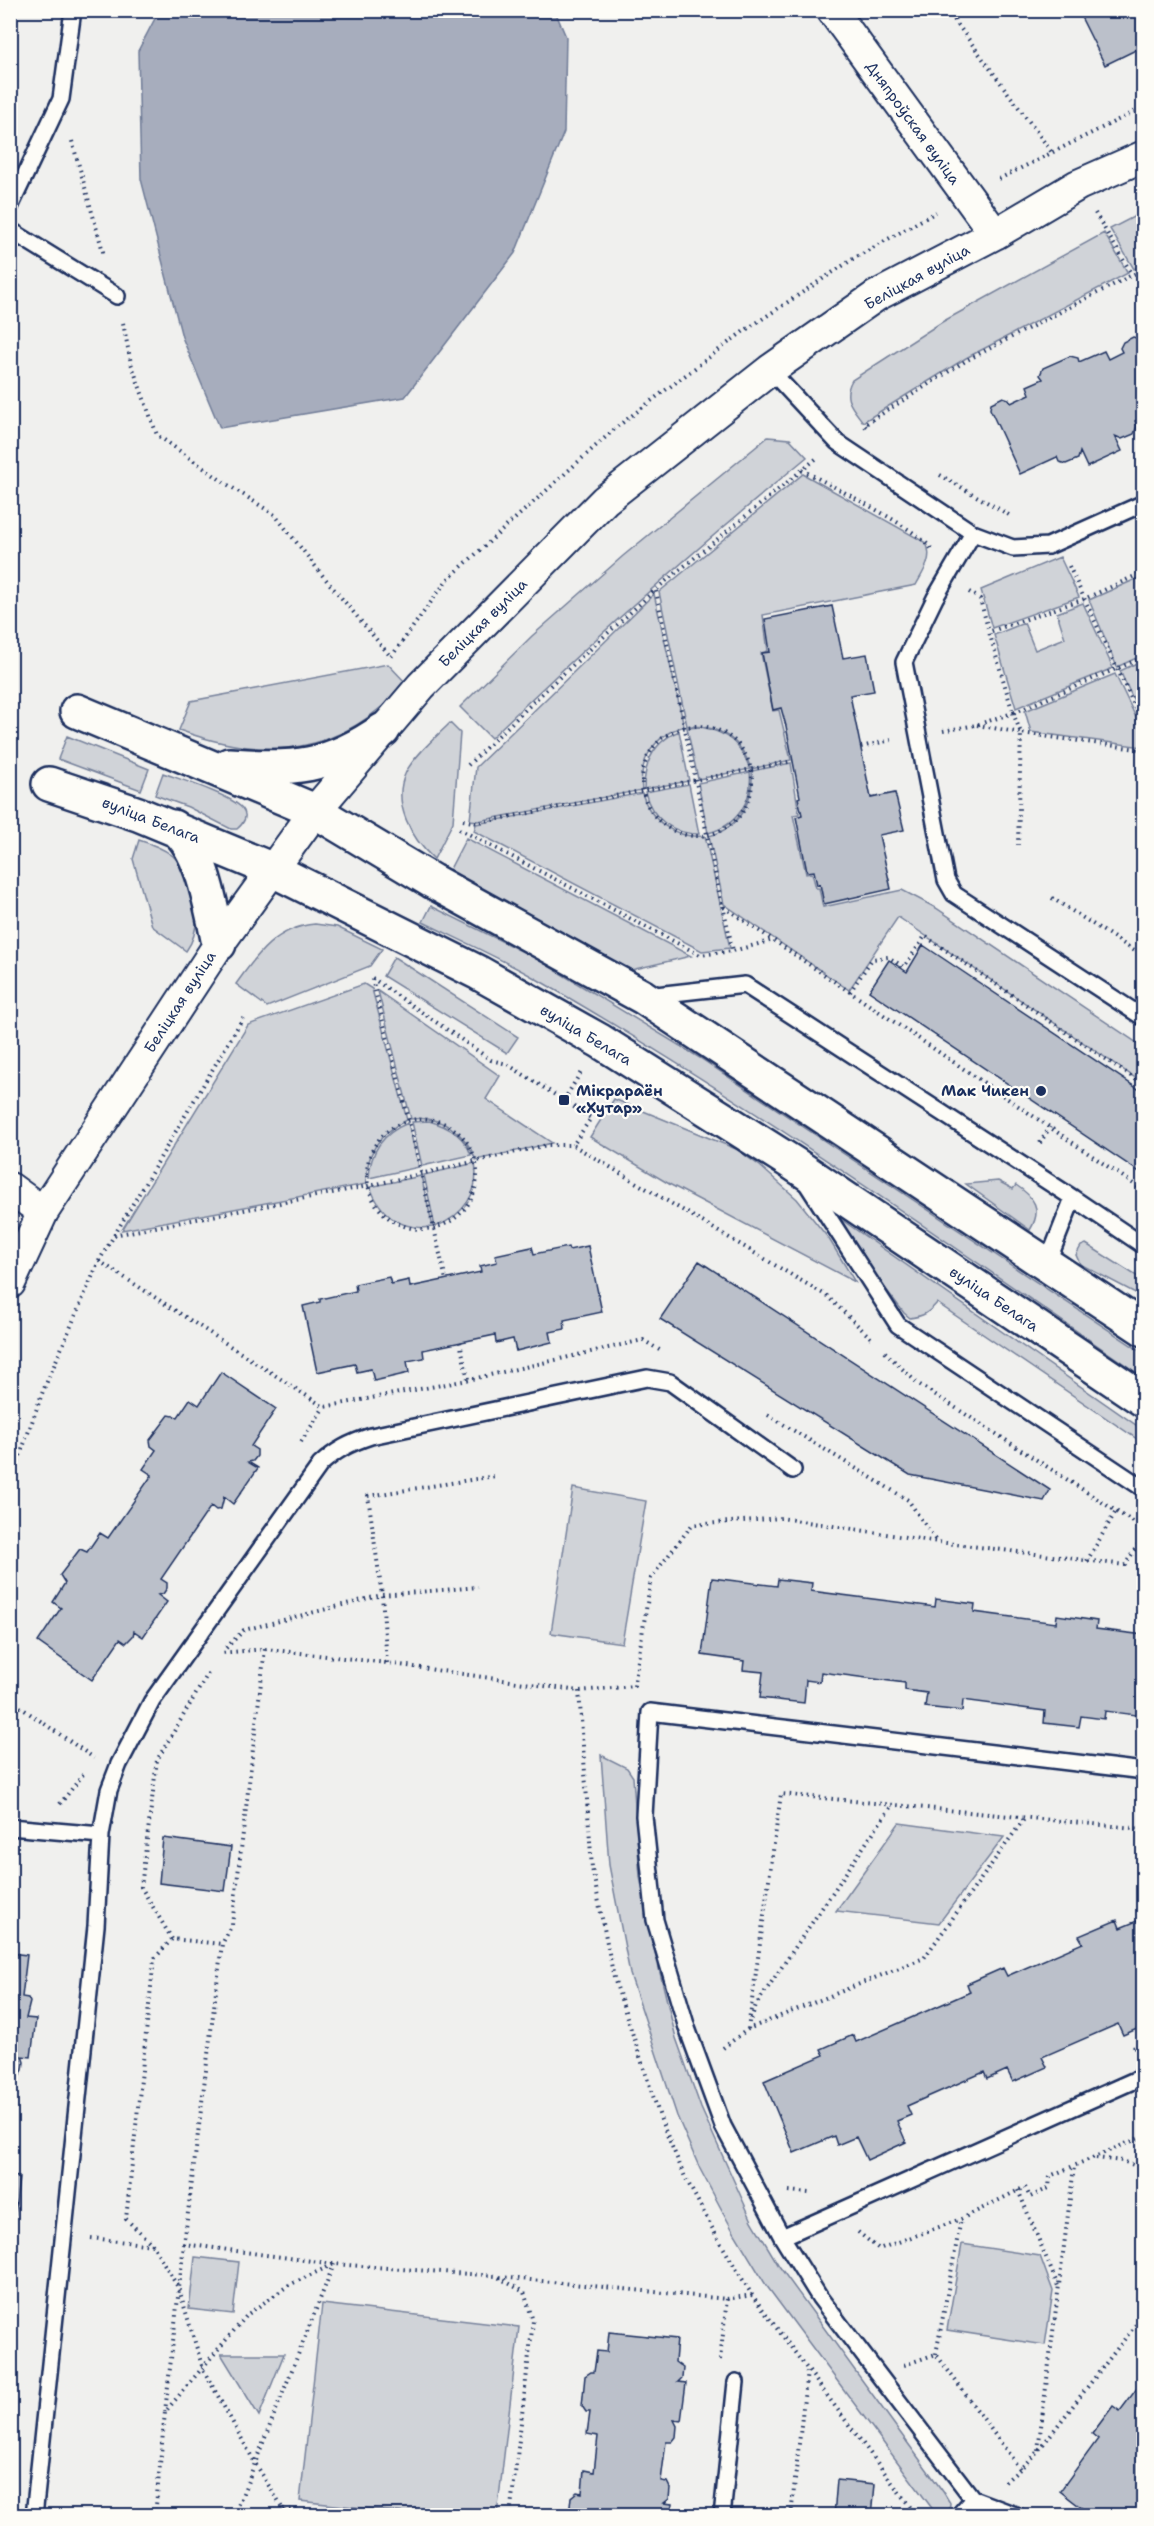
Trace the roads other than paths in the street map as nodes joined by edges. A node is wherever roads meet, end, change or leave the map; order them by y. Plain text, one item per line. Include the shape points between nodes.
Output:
1 (73, 10) edge
2 (832, 10) edge
3 (1143, 156) edge
4 (10, 207) edge
5 (10, 230) edge
6 (995, 234) junction
7 (117, 296) road end
8 (770, 370) junction
9 (1143, 503) edge
10 (973, 533) junction
11 (77, 711) dead end
12 (383, 730) junction
13 (199, 763) junction
14 (49, 784) dead end
15 (315, 811) junction
16 (173, 827) junction
17 (273, 870) junction
18 (219, 944) junction
19 (643, 997) junction
20 (1143, 1018) edge
21 (794, 1164) junction
22 (10, 1188) edge
23 (1073, 1198) junction
24 (43, 1212) junction
25 (1143, 1246) edge
26 (1047, 1264) junction
27 (10, 1283) edge
28 (1143, 1329) edge
29 (1143, 1400) edge
30 (793, 1470) dead end
31 (1143, 1489) edge
32 (1143, 1771) edge
33 (10, 1827) edge
34 (101, 1835) junction
35 (1143, 2076) edge
36 (782, 2237) junction
37 (736, 2382) dead end
38 (973, 2499) junction
39 (34, 2516) edge
40 (722, 2516) edge
41 (958, 2516) edge
42 (1018, 2516) edge

1 - 4 lane via 61,99
2 - 6 street, Дняпроўская вуліца
3 - 6 street, Беліцкая вуліца via 1078,185
5 - 7 lane
6 - 8 street, Беліцкая вуліца via 876,296
8 - 10 lane via 837,442
8 - 12 street, Беліцкая вуліца via 606,500 429,678
9 - 10 lane via 1048,546 1013,548
10 - 20 lane via 904,662 946,880 954,894
11 - 13 street
12 - 13 street via 345,752 301,767
12 - 15 street, Беліцкая вуліца
13 - 15 street
14 - 16 street, вуліца Белага
15 - 17 street, Беліцкая вуліца
15 - 19 street via 432,881
16 - 17 street, вуліца Белага
16 - 18 street via 183,834 196,860
17 - 18 street, Беліцкая вуліца
17 - 21 street, вуліца Белага via 479,973 600,1041
18 - 24 street, Беліцкая вуліца
19 - 23 lane via 746,985
19 - 26 street
21 - 29 street, вуліца Белага
21 - 31 lane via 898,1325
22 - 24 street
23 - 25 lane
23 - 26 lane
24 - 27 street, Беліцкая вуліца
26 - 28 street
30 - 34 lane via 670,1382 647,1378 351,1442 320,1465 152,1701 118,1764
32 - 36 lane via 650,1712 644,1816 655,1920 687,2028 723,2126
33 - 34 lane
34 - 39 lane via 96,1926
35 - 36 lane
36 - 38 lane via 827,2307
37 - 40 lane
38 - 41 lane
38 - 42 lane

